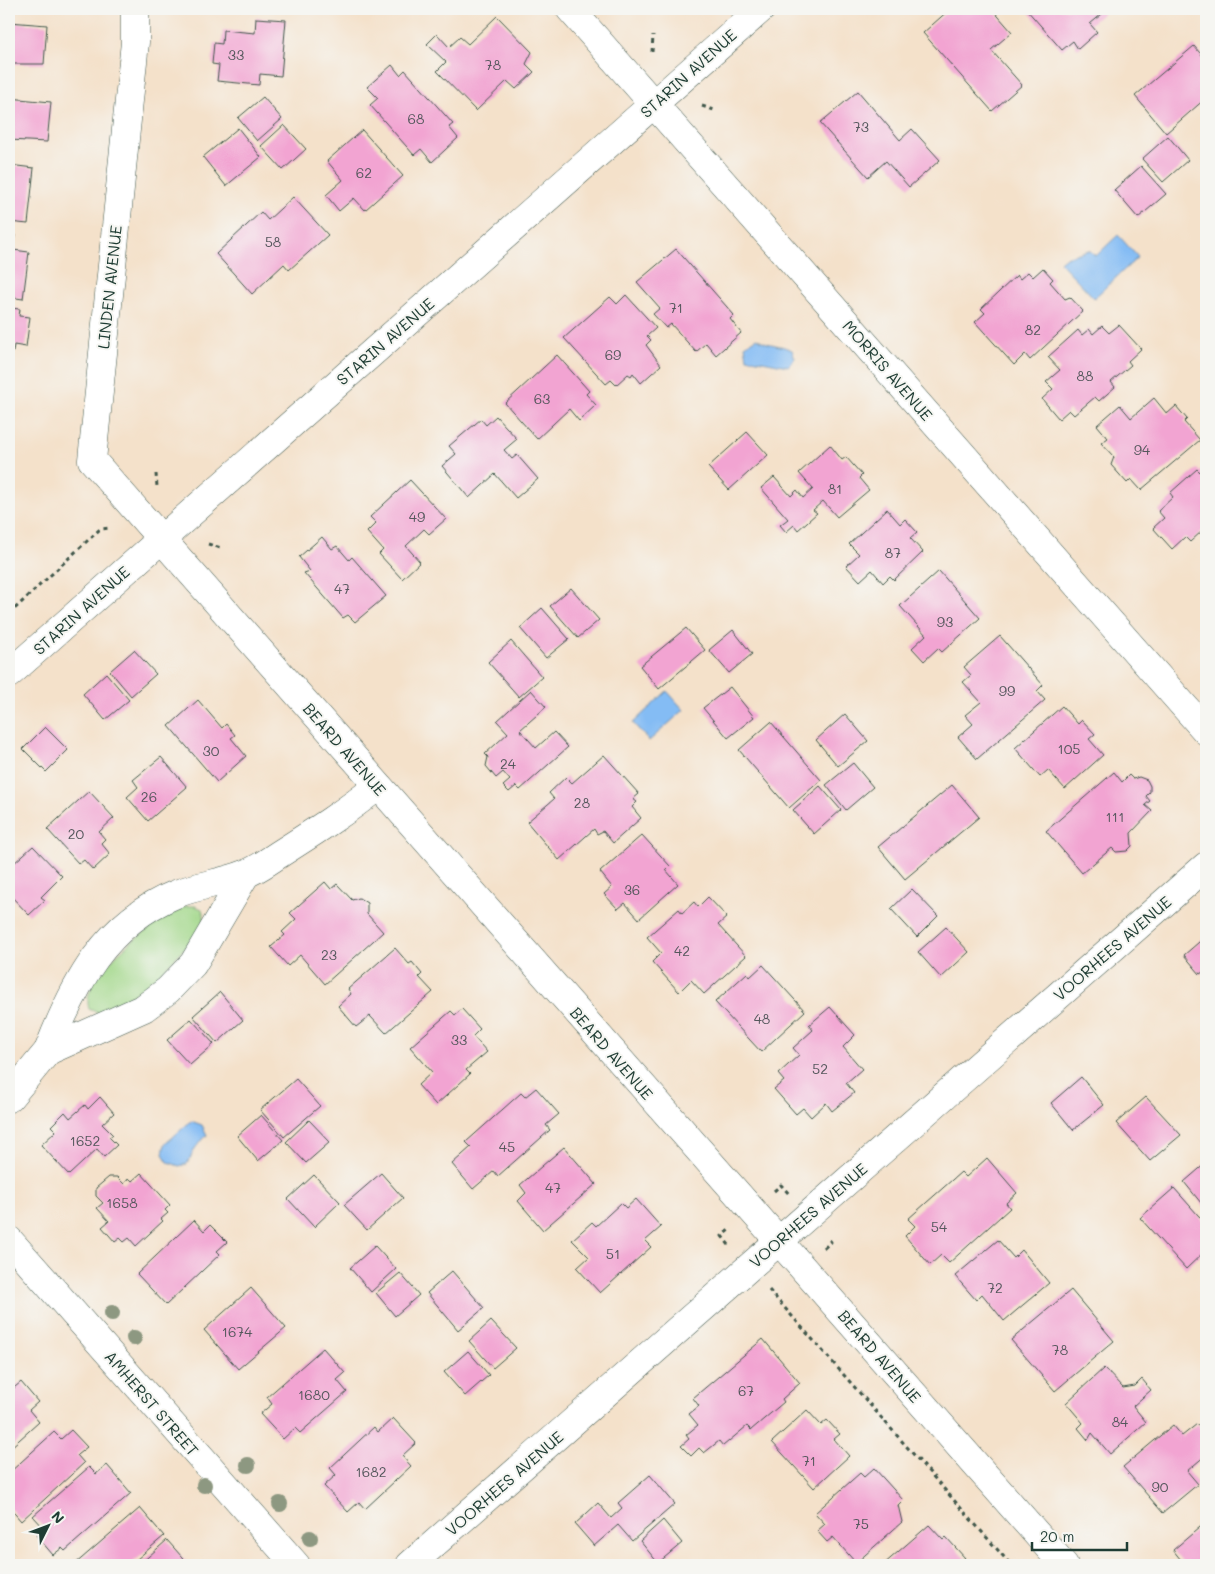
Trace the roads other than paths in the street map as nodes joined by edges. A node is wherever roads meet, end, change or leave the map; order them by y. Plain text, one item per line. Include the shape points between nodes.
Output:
1 (135, 9) edge
2 (570, 9) edge
3 (761, 9) edge
4 (653, 104) junction
5 (161, 540) junction
6 (9, 674) edge
7 (1206, 731) edge
8 (378, 786) junction
9 (1206, 866) edge
10 (246, 874) junction
11 (48, 1051) junction
12 (9, 1098) edge
13 (9, 1240) edge
14 (779, 1241) junction
15 (296, 1565) edge
16 (410, 1565) edge
17 (1064, 1565) edge

1 - 5 street, LINDEN AVENUE via 92,460
2 - 4 street, MORRIS AVENUE
3 - 4 street, STARIN AVENUE
4 - 5 street, STARIN AVENUE
4 - 7 street, MORRIS AVENUE
5 - 6 street, STARIN AVENUE
5 - 8 street, BEARD AVENUE
8 - 10 street via 348,810
8 - 14 street, BEARD AVENUE
9 - 14 street, VOORHEES AVENUE
10 - 11 street via 193,964 168,990 144,1008
10 - 11 street via 175,894 118,930 94,956 67,1003
11 - 12 street
13 - 15 street, AMHERST STREET
14 - 16 street, VOORHEES AVENUE
14 - 17 street, BEARD AVENUE

